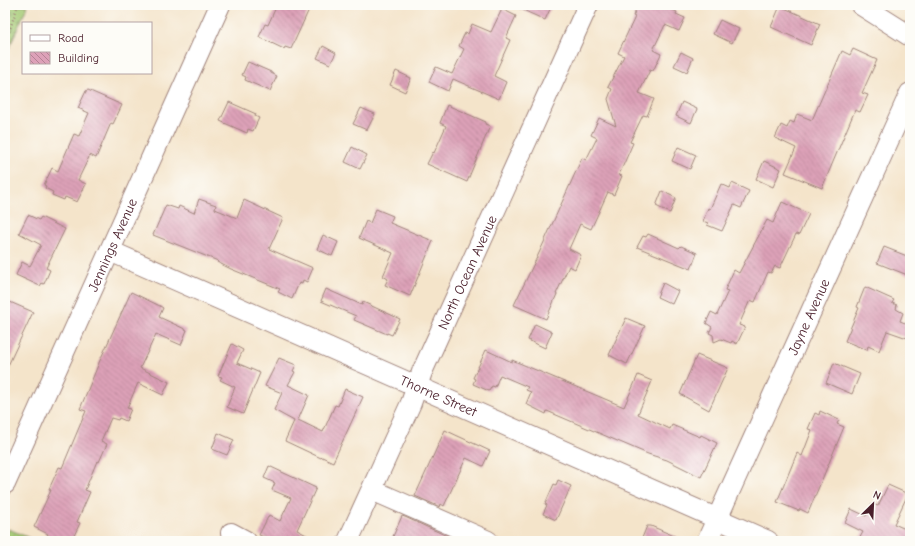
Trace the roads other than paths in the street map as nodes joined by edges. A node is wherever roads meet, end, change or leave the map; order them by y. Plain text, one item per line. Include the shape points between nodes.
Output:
1 (220, 5) edge
2 (588, 5) edge
3 (862, 5) edge
4 (910, 36) edge
5 (910, 93) edge
6 (110, 251) junction
7 (417, 386) junction
8 (5, 484) edge
9 (372, 490) junction
10 (717, 519) junction
11 (348, 541) edge
12 (488, 541) edge
13 (707, 541) edge
14 (768, 541) edge

1 - 6 street, Jennings Avenue
2 - 7 street, North Ocean Avenue
3 - 4 street
5 - 10 street, Jayne Avenue
6 - 7 street, Thorne Street
6 - 8 street, Jennings Avenue
7 - 9 street, North Ocean Avenue
7 - 10 street, Thorne Street
9 - 11 street, North Ocean Avenue
9 - 12 street
10 - 13 street, Jayne Avenue
10 - 14 street, Thorne Street

